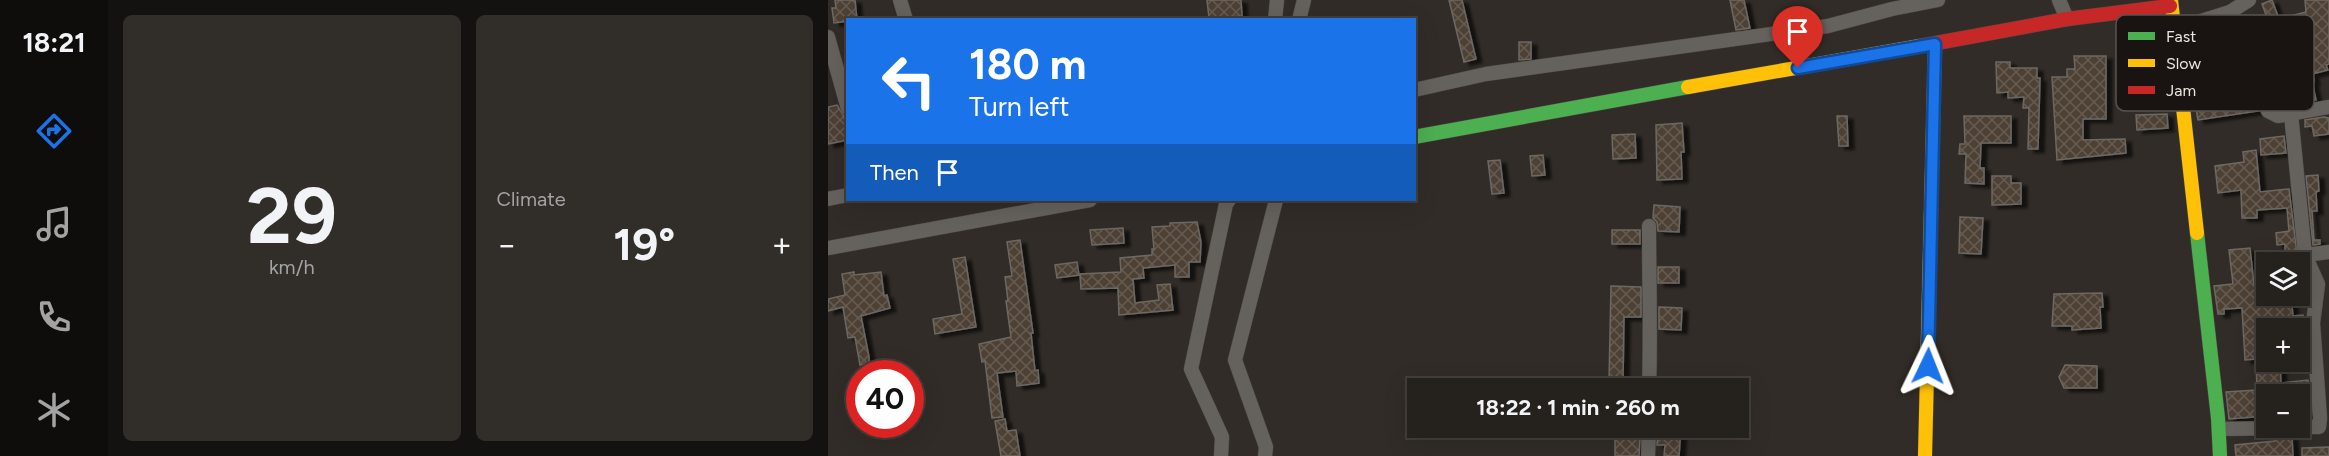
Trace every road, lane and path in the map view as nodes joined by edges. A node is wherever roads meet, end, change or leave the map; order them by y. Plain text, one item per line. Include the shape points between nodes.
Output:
1 (900, 0) edge
2 (1277, 0) edge
3 (1304, 0) edge
4 (1938, 0) edge
5 (2059, 0) edge
6 (2249, 0) edge
7 (2170, 3) edge
8 (1891, 4) edge
9 (2230, 12) junction
10 (2220, 15) edge
11 (2231, 15) edge
12 (905, 18) edge
13 (1275, 18) edge
14 (1300, 18) edge
15 (2067, 19) junction
16 (828, 37) edge
17 (1935, 44) junction
18 (1416, 90) edge
19 (846, 102) edge
20 (2329, 107) edge
21 (2314, 110) edge
22 (2182, 111) edge
23 (2268, 111) edge
24 (2307, 111) edge
25 (2291, 114) junction
26 (1416, 137) edge
27 (846, 195) edge
28 (828, 199) edge
29 (1085, 201) edge
30 (1228, 201) edge
31 (1276, 201) edge
32 (1649, 226) dead end
33 (828, 248) edge
34 (2305, 252) edge
35 (2329, 252) edge
36 (2310, 254) edge
37 (2310, 266) edge
38 (1649, 378) edge
39 (2310, 427) edge
40 (2256, 428) edge
41 (2219, 429) junction
42 (1649, 438) edge
43 (1221, 456) edge
44 (1265, 456) edge
45 (1648, 456) edge
46 (1925, 456) edge
47 (2220, 456) edge

1 - 12 street
2 - 13 street
3 - 14 street
4 - 8 street
5 - 15 street
6 - 9 street
7 - 15 street
8 - 18 street via 1828,26 1486,74
9 - 10 street
9 - 11 street
15 - 17 street
16 - 19 street
17 - 26 street
17 - 46 street
20 - 21 street
22 - 41 street
23 - 25 street via 2278,116
24 - 25 street
25 - 34 street
27 - 28 street
29 - 33 street
30 - 43 street via 1191,369 1222,437
31 - 44 street via 1235,360 1266,447
32 - 38 street via 1652,329
35 - 36 street
37 - 39 street via 2318,284 2313,323 2320,418 2319,427
40 - 41 street
41 - 47 street
42 - 45 street

